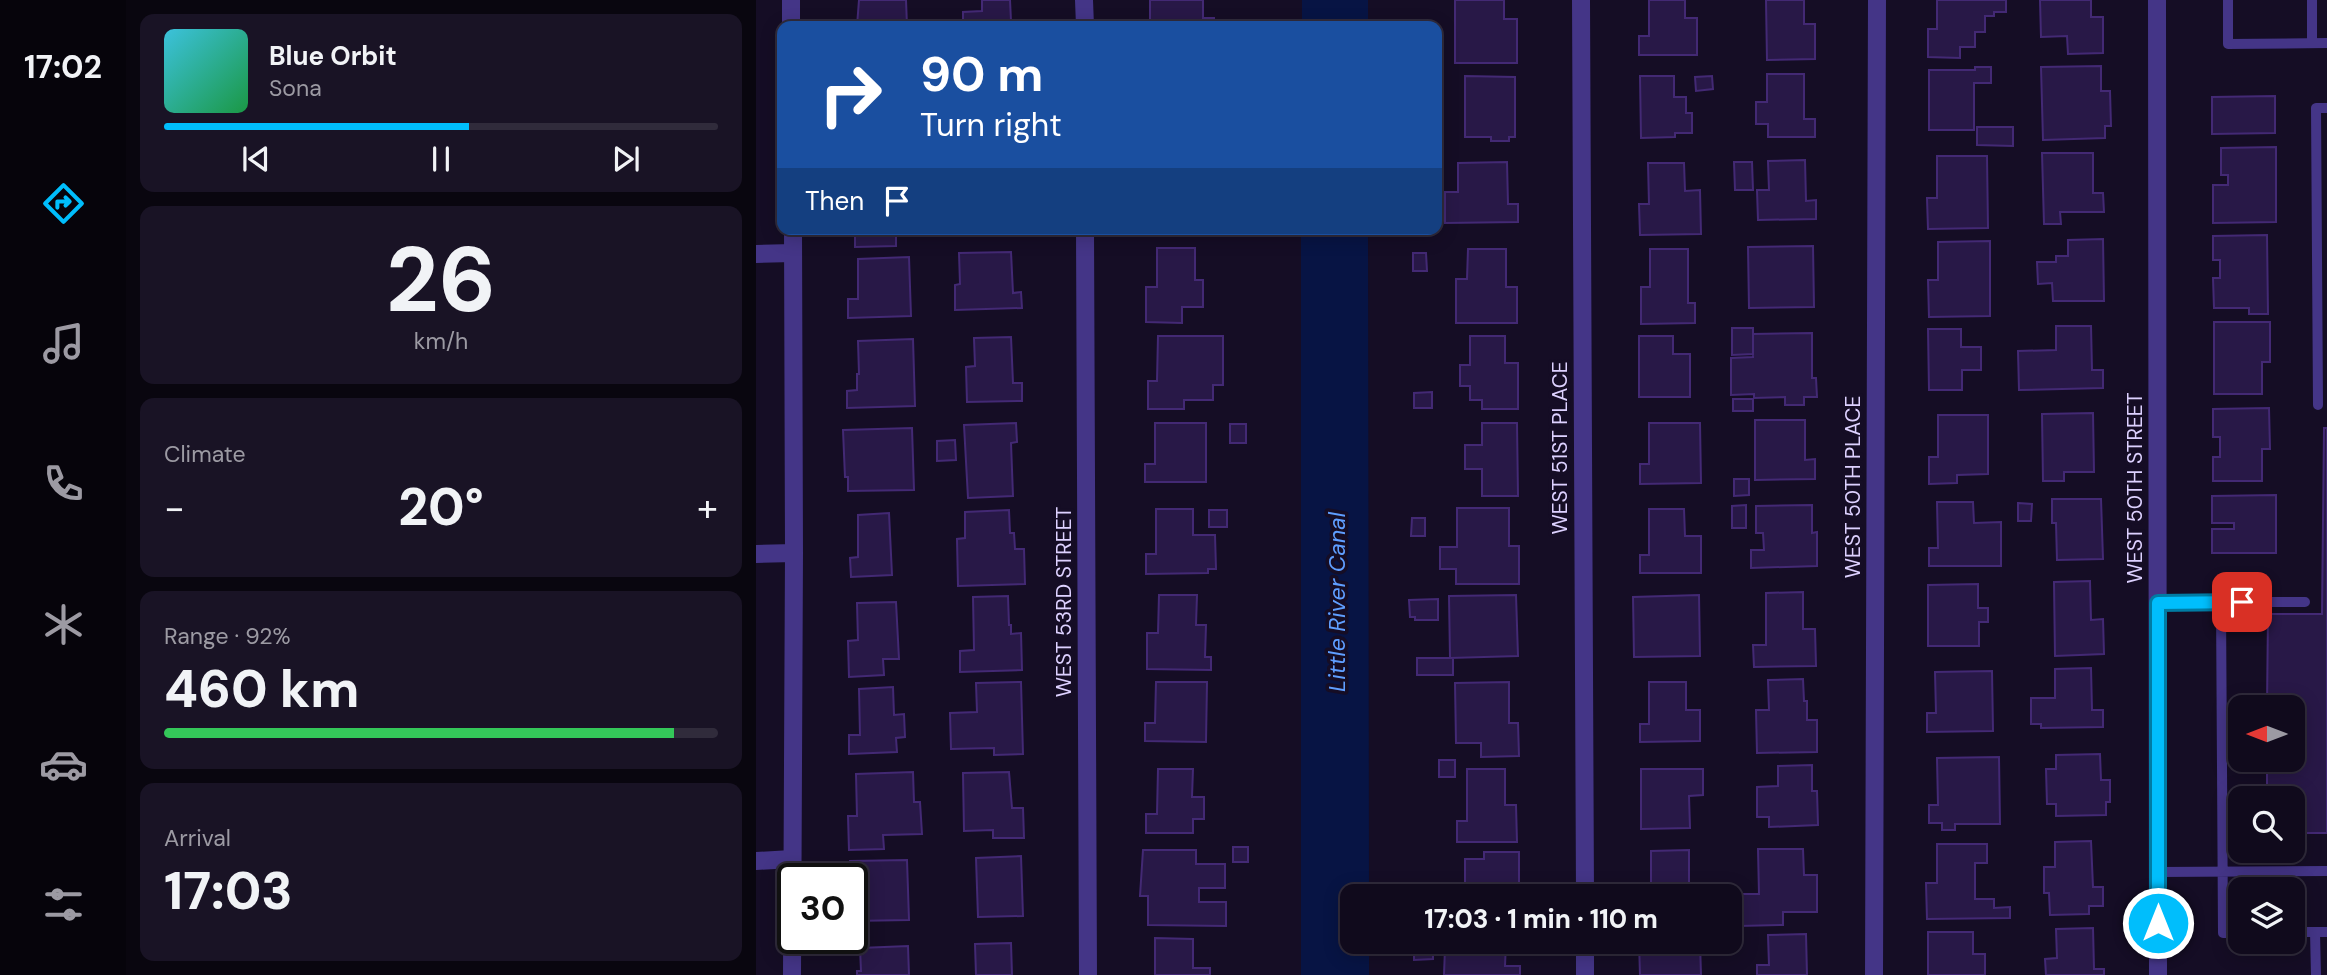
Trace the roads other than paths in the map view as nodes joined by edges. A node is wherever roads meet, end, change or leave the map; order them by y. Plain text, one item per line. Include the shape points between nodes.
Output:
1 (791, 0) edge
2 (1084, 0) edge
3 (1581, 0) edge
4 (1877, 0) edge
5 (2157, 0) edge
6 (2228, 0) edge
7 (2312, 0) edge
8 (791, 21) edge
9 (1084, 21) edge
10 (2312, 43) junction
11 (2327, 43) edge
12 (2327, 108) edge
13 (793, 235) edge
14 (1085, 235) edge
15 (793, 253) junction
16 (756, 254) edge
17 (2318, 405) dead end
18 (794, 553) junction
19 (756, 554) edge
20 (2305, 601) dead end
21 (2221, 602) junction
22 (2158, 603) junction
23 (792, 859) junction
24 (756, 861) edge
25 (2327, 871) edge
26 (2158, 872) junction
27 (2223, 872) junction
28 (1585, 884) edge
29 (2305, 932) edge
30 (2315, 932) junction
31 (2327, 932) edge
32 (2228, 933) edge
33 (1585, 954) edge
34 (792, 975) edge
35 (1088, 975) edge
36 (1585, 975) edge
37 (1874, 975) edge
38 (2158, 975) edge
39 (2316, 975) edge

1 - 8 street
2 - 9 street
3 - 28 street, WEST 51ST PLACE
4 - 37 street, WEST 50TH PLACE
5 - 22 street, WEST 50TH STREET
6 - 10 lane via 2228,44
7 - 10 lane
10 - 11 lane
12 - 17 lane via 2316,108
13 - 15 street
14 - 35 street, WEST 53RD STREET
15 - 16 street
15 - 18 street
18 - 19 street
18 - 23 street
20 - 21 lane
21 - 22 lane
21 - 27 lane
22 - 26 street, WEST 50TH STREET
23 - 24 street
23 - 34 street
25 - 27 lane
26 - 27 lane
26 - 38 street, WEST 50TH STREET
27 - 32 lane via 2223,933
29 - 30 lane
30 - 31 lane
30 - 39 lane
33 - 36 street

